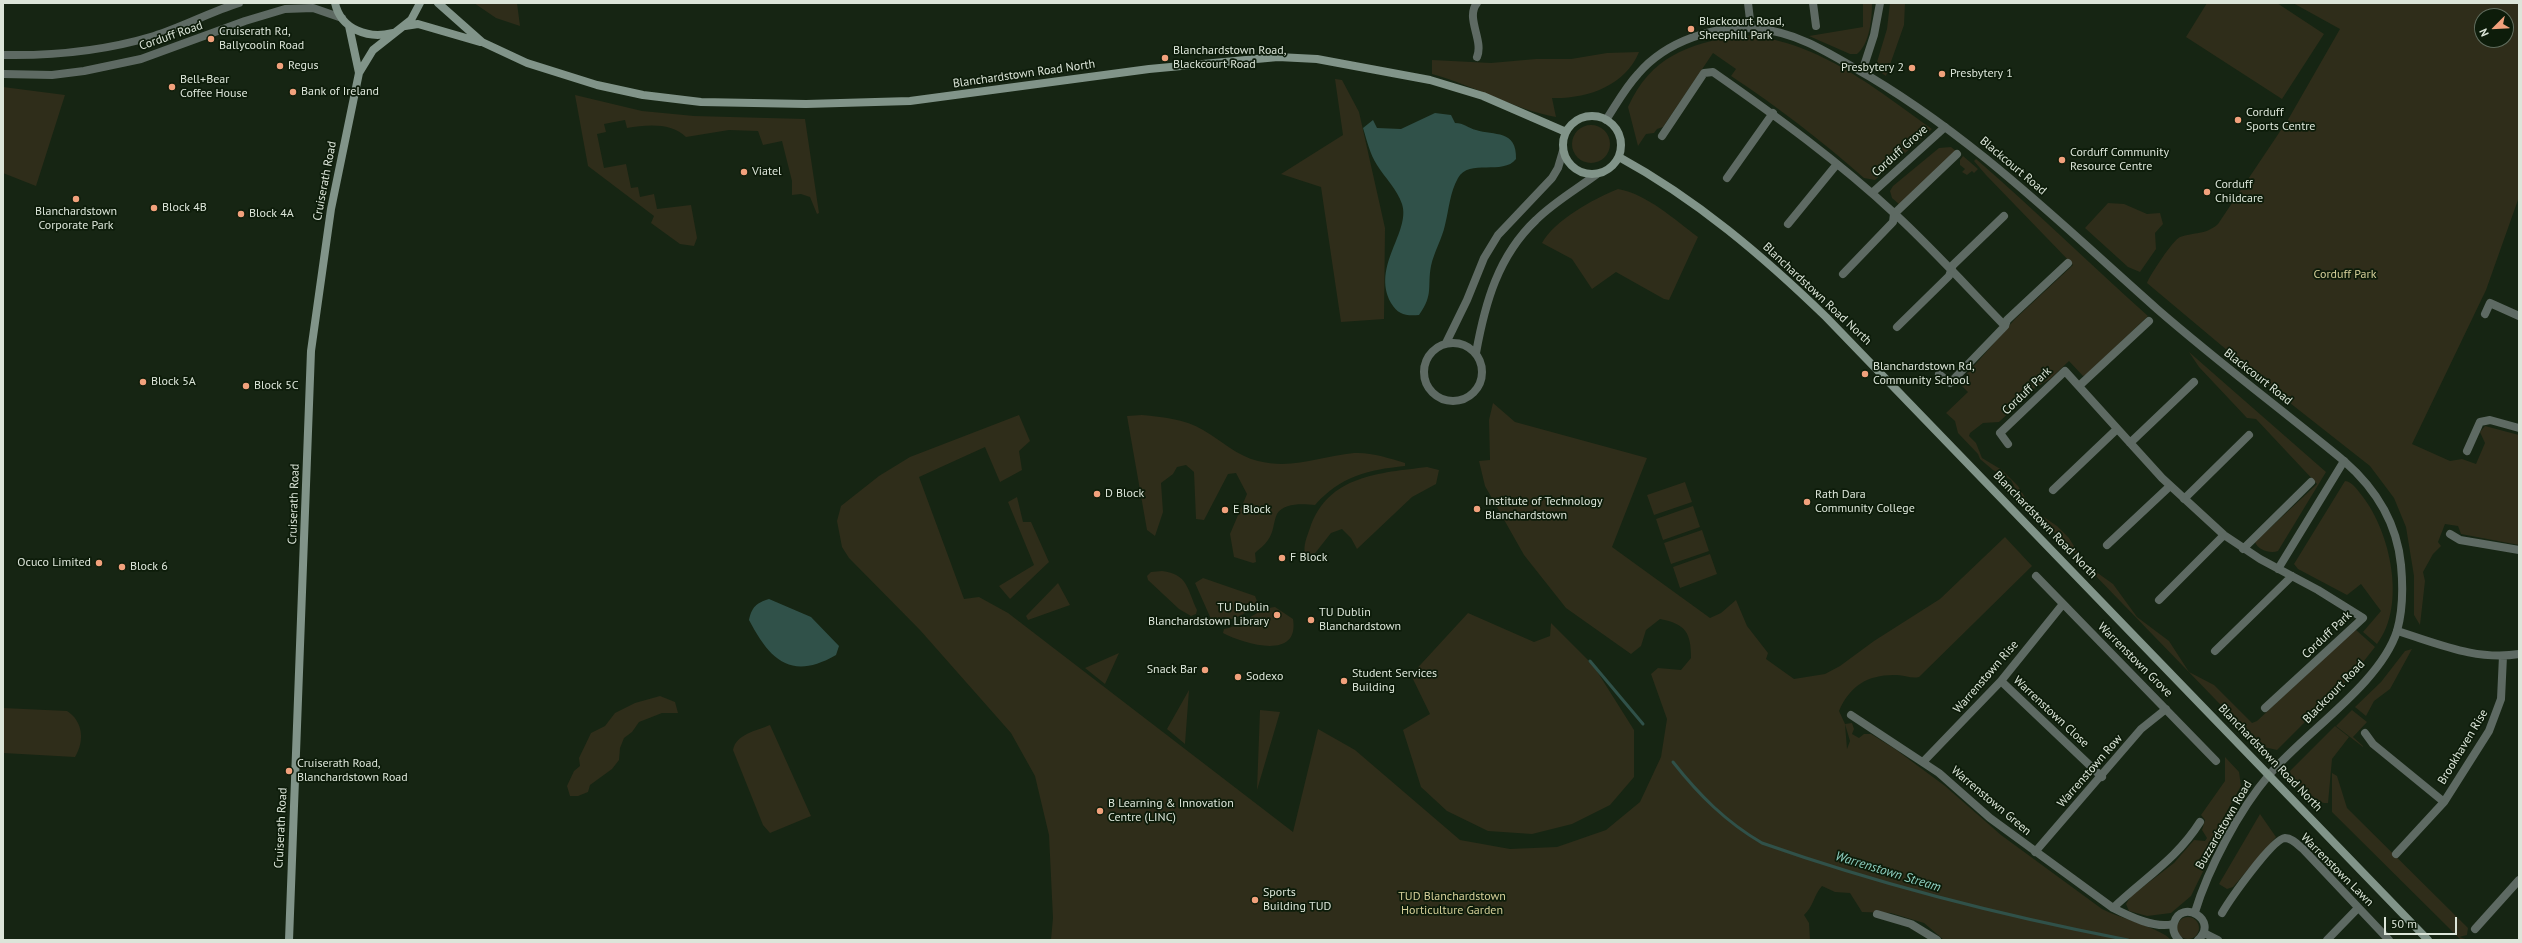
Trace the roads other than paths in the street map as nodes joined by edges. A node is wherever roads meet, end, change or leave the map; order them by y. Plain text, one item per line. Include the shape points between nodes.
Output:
1 (239, 3) edge
2 (335, 3) edge
3 (420, 3) edge
4 (438, 3) edge
5 (1477, 3) edge
6 (1748, 3) edge
7 (1812, 3) edge
8 (1880, 3) edge
9 (342, 18) junction
10 (349, 26) junction
11 (405, 26) junction
12 (1816, 26) dead end
13 (1751, 28) junction
14 (396, 32) junction
15 (482, 42) junction
16 (3, 55) edge
17 (1477, 56) dead end
18 (1862, 72) junction
19 (3, 74) edge
20 (359, 74) junction
21 (1772, 113) junction
22 (1606, 120) junction
23 (1945, 127) junction
24 (1566, 132) junction
25 (1662, 136) dead end
26 (1563, 151) junction
27 (1957, 154) dead end
28 (1618, 157) junction
29 (1837, 164) junction
30 (1597, 174) junction
31 (1727, 178) dead end
32 (1872, 193) junction
33 (1894, 214) junction
34 (2004, 216) dead end
35 (1788, 224) dead end
36 (2068, 263) dead end
37 (1950, 269) junction
38 (1843, 274) dead end
39 (2485, 314) dead end
40 (2519, 316) edge
41 (2149, 322) dead end
42 (2005, 326) junction
43 (1897, 327) dead end
44 (1446, 343) junction
45 (1476, 353) junction
46 (1939, 374) dead end
47 (2194, 382) dead end
48 (2079, 386) junction
49 (2519, 428) edge
50 (2117, 429) junction
51 (2249, 435) dead end
52 (2130, 443) junction
53 (2008, 444) dead end
54 (2467, 451) dead end
55 (2344, 461) junction
56 (2311, 482) dead end
57 (2170, 486) junction
58 (2053, 490) dead end
59 (2184, 499) junction
60 (2224, 534) junction
61 (2450, 534) dead end
62 (2106, 545) dead end
63 (2243, 549) junction
64 (2519, 550) edge
65 (2278, 569) junction
66 (2036, 576) dead end
67 (2292, 576) junction
68 (2159, 600) dead end
69 (2063, 604) junction
70 (2397, 631) junction
71 (2216, 651) dead end
72 (2519, 654) edge
73 (2503, 656) junction
74 (2001, 681) junction
75 (2265, 708) dead end
76 (2166, 709) junction
77 (1851, 716) dead end
78 (2365, 733) dead end
79 (2216, 761) dead end
80 (1923, 762) junction
81 (2269, 774) junction
82 (2102, 777) junction
83 (2444, 802) junction
84 (2200, 822) dead end
85 (2035, 852) junction
86 (2396, 854) dead end
87 (2519, 880) edge
88 (2113, 908) junction
89 (2358, 908) junction
90 (2195, 912) junction
91 (1877, 914) dead end
92 (2222, 914) dead end
93 (2173, 924) junction
94 (2475, 929) dead end
95 (2204, 933) junction
96 (289, 940) edge
97 (1937, 940) edge
98 (2179, 940) edge
99 (2198, 940) edge
100 (2218, 940) edge
101 (2327, 940) edge
102 (2389, 940) edge
103 (2428, 940) edge

1 - 16 street, Corduff Road via 159,34 114,46 63,54
2 - 9 main road
3 - 11 main road
4 - 15 main road, Blanchardstown Road North
5 - 17 street via 1473,15 1480,46
6 - 13 street
7 - 12 street
8 - 18 street via 1874,35
9 - 10 main road
9 - 19 street, Corduff Road via 314,8 285,9 134,60 58,74
10 - 14 main road via 369,35 381,36
10 - 20 main road, Cruiserath Road
11 - 14 main road, Cruiserath Road
11 - 15 main road, Blanchardstown Road North via 418,24
13 - 18 street, Blackcourt Road via 1771,30 1821,48
13 - 22 street, Blackcourt Road via 1709,32 1667,50 1638,74
14 - 20 main road, Cruiserath Road via 373,50
15 - 24 main road, Blanchardstown Road North via 527,63 561,75 643,95 701,102 806,104 910,101 1231,60 1278,56 1317,59 1430,80 1483,96
18 - 23 street, Blackcourt Road
20 - 96 main road, Cruiserath Road via 331,209 311,351
21 - 25 street, Corduff Grove via 1713,72 1704,72
21 - 29 street, Corduff Grove
21 - 31 street
22 - 24 main road via 1589,116 1580,119
22 - 28 main road via 1620,137
23 - 32 street, Corduff Grove
23 - 55 street, Blackcourt Road via 1974,148 2047,210 2220,364
24 - 26 main road
26 - 30 main road via 1569,163 1579,172
26 - 44 street via 1552,178 1498,235 1484,258
27 - 33 street
28 - 30 main road via 1606,171
28 - 81 main road, Blanchardstown Road North via 1694,204 1778,271 1874,364
29 - 32 street, Corduff Grove
29 - 35 street
30 - 45 street via 1536,220 1509,252 1491,290
32 - 33 street, Corduff Grove
33 - 37 street, Corduff Grove
33 - 38 street via 1893,222
34 - 37 street
36 - 42 street via 2007,320
37 - 42 street, Corduff Grove
37 - 43 street via 1949,276
39 - 40 street via 2490,303
41 - 48 street
42 - 46 street via 1950,383
44 - 45 street via 1465,345
44 - 45 street via 1432,351 1427,358 1424,376 1431,392 1447,401 1465,399 1479,386 1482,367
47 - 52 street
48 - 50 street, Corduff Park
48 - 53 street, Corduff Park via 2066,371 2000,433
49 - 54 street via 2490,420 2480,422
50 - 52 street, Corduff Park
50 - 58 street
51 - 59 street
52 - 57 street, Corduff Park
55 - 65 street
55 - 70 street, Blackcourt Road via 2361,476 2379,501 2394,531 2402,578
56 - 63 street
57 - 59 street, Corduff Park
57 - 62 street
59 - 60 street, Corduff Park
60 - 63 street, Corduff Park
60 - 68 street
61 - 64 street via 2460,540
63 - 65 street, Corduff Park
65 - 67 street, Corduff Park
66 - 69 street, Warrenstown Grove
67 - 71 street
67 - 75 street, Corduff Park via 2363,618
69 - 74 street, Warrenstown Rise
69 - 76 street, Warrenstown Grove
70 - 73 street via 2452,649
70 - 81 street, Blackcourt Road via 2388,650 2365,680
72 - 73 street
73 - 83 street, Brookhaven Rise via 2502,694 2497,715
74 - 80 street, Warrenstown Rise
74 - 82 street, Warrenstown Close
76 - 79 street, Warrenstown Grove
76 - 82 street, Warrenstown Row via 2141,730
77 - 80 street, Warrenstown Green
78 - 83 street, Brookhaven Rise via 2373,744
80 - 85 street, Warrenstown Green
81 - 90 street, Buzzardstown Road via 2222,849 2200,893
81 - 103 main road, Blanchardstown Road North
82 - 85 street, Warrenstown Row
83 - 86 street, Brookhaven Rise
84 - 88 street via 2169,861 2132,889
85 - 88 street, Warrenstown Green
87 - 94 street
88 - 93 street, Warrenstown Green via 2136,918
89 - 92 street, Warrenstown Lawn via 2303,849 2294,841 2284,838 2276,843 2256,866
89 - 101 street
89 - 102 street, Warrenstown Lawn
90 - 93 street via 2184,912
90 - 95 street via 2204,923
91 - 97 street via 1911,924
93 - 98 street via 2174,933
95 - 99 street
95 - 100 street

